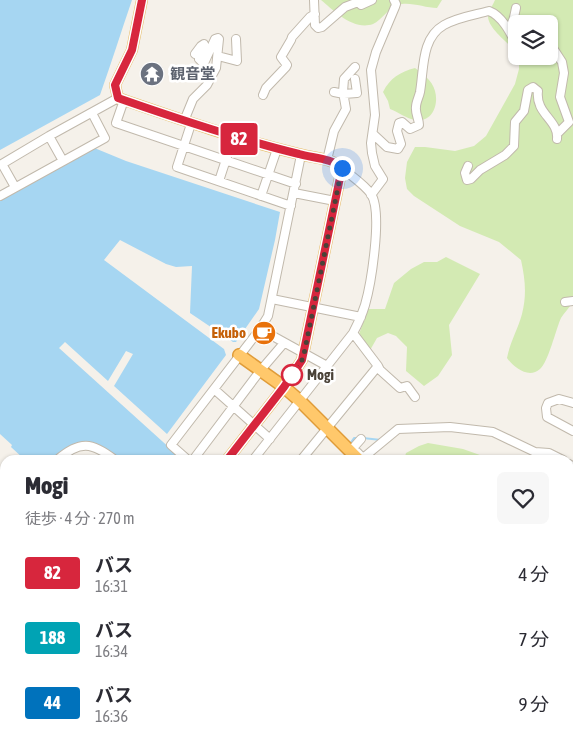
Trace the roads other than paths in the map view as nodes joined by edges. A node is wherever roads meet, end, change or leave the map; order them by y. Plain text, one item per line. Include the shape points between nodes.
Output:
1 (142, 0) edge
2 (314, 0) edge
3 (372, 0) edge
4 (394, 0) edge
5 (358, 1) edge
6 (516, 8) dead end
7 (315, 14) junction
8 (515, 15) edge
9 (508, 30) edge
10 (236, 39) dead end
11 (195, 54) dead end
12 (218, 56) junction
13 (558, 56) edge
14 (355, 67) dead end
15 (199, 78) dead end
16 (355, 79) dead end
17 (206, 86) junction
18 (334, 92) dead end
19 (344, 94) junction
20 (263, 95) dead end
21 (121, 99) junction
22 (92, 113) junction
23 (188, 122) junction
24 (373, 134) junction
25 (49, 136) junction
26 (233, 138) junction
27 (184, 146) junction
28 (277, 149) junction
29 (301, 155) junction
30 (226, 160) junction
31 (328, 160) junction
32 (63, 161) junction
33 (468, 166) dead end
34 (342, 168) junction
35 (268, 174) junction
36 (219, 181) junction
37 (296, 184) junction
38 (16, 187) junction
39 (294, 193) junction
40 (371, 195) junction
41 (0, 196) edge
42 (262, 196) junction
43 (336, 201) junction
44 (291, 206) junction
45 (272, 299) junction
46 (313, 308) junction
47 (361, 317) junction
48 (260, 329) junction
49 (353, 333) junction
50 (284, 343) junction
51 (304, 354) junction
52 (239, 355) junction
53 (327, 366) junction
54 (378, 366) junction
55 (260, 371) junction
56 (284, 387) junction
57 (214, 389) junction
58 (416, 397) dead end
59 (300, 401) junction
60 (573, 403) edge
61 (234, 406) junction
62 (254, 425) junction
63 (327, 428) junction
64 (573, 431) edge
65 (270, 439) junction
66 (362, 439) dead end
67 (351, 452) edge
68 (63, 455) edge
69 (108, 455) edge
70 (182, 455) edge
71 (197, 455) edge
72 (233, 455) edge
73 (257, 455) edge
74 (305, 455) edge
75 (368, 455) edge
76 (553, 455) edge

1 - 21 main road via 132,50 115,85
2 - 7 street
3 - 5 street via 360,5
4 - 24 street via 396,4 372,66
5 - 7 street via 345,7 320,28 315,25
6 - 8 street
7 - 20 street via 292,37 281,57 287,65
9 - 24 street via 489,10 459,18 436,30 422,64 420,94 415,109 419,126 410,129 400,123 397,131 401,144 398,149 387,147
10 - 12 street via 238,60
11 - 12 street via 204,44 200,59 205,61 218,38
12 - 17 street via 216,68
13 - 33 street via 564,73 560,97 569,122 557,136 538,104 538,91 533,87 528,90 524,111 515,122 512,149 467,180
14 - 19 street via 344,79
15 - 17 street
16 - 19 street via 357,93
17 - 23 street via 193,99
18 - 19 street
19 - 31 street via 346,111 334,131
21 - 22 street
21 - 23 main road
21 - 27 street via 116,123
22 - 25 street
22 - 32 street via 105,138
23 - 26 main road
23 - 27 street
24 - 40 street via 374,162 383,179
25 - 32 street
25 - 38 street via 2,164
26 - 28 main road
26 - 30 street
27 - 30 street
27 - 36 street via 177,167
28 - 29 main road
28 - 35 street
29 - 31 main road
29 - 37 street
30 - 35 street
30 - 36 street
31 - 34 main road
32 - 38 street
34 - 40 street
34 - 43 main road
35 - 37 street
35 - 42 street
36 - 42 street
37 - 39 street
38 - 41 street
39 - 43 street
39 - 44 street
40 - 47 street via 376,236
42 - 44 street
43 - 46 main road
44 - 45 street
45 - 46 street
45 - 48 street via 268,316
46 - 47 street
46 - 51 main road
47 - 49 street
48 - 50 street
48 - 52 street
49 - 53 street
49 - 54 street
50 - 51 street
50 - 55 street
51 - 53 street
51 - 56 main road
52 - 55 highway
52 - 57 street
53 - 59 street
54 - 58 street via 400,388 407,386
54 - 63 street
55 - 56 highway
55 - 61 street
56 - 59 highway
56 - 62 main road
57 - 61 street
57 - 70 street via 171,445
59 - 63 highway
59 - 65 street
60 - 64 street via 559,399 548,403 546,413 550,420
61 - 62 street
61 - 71 street
62 - 65 street
62 - 72 main road
63 - 67 highway
63 - 74 street
65 - 73 street
66 - 67 street
68 - 69 street via 85,445 97,447
75 - 76 street via 398,429 450,427 493,432 535,452

